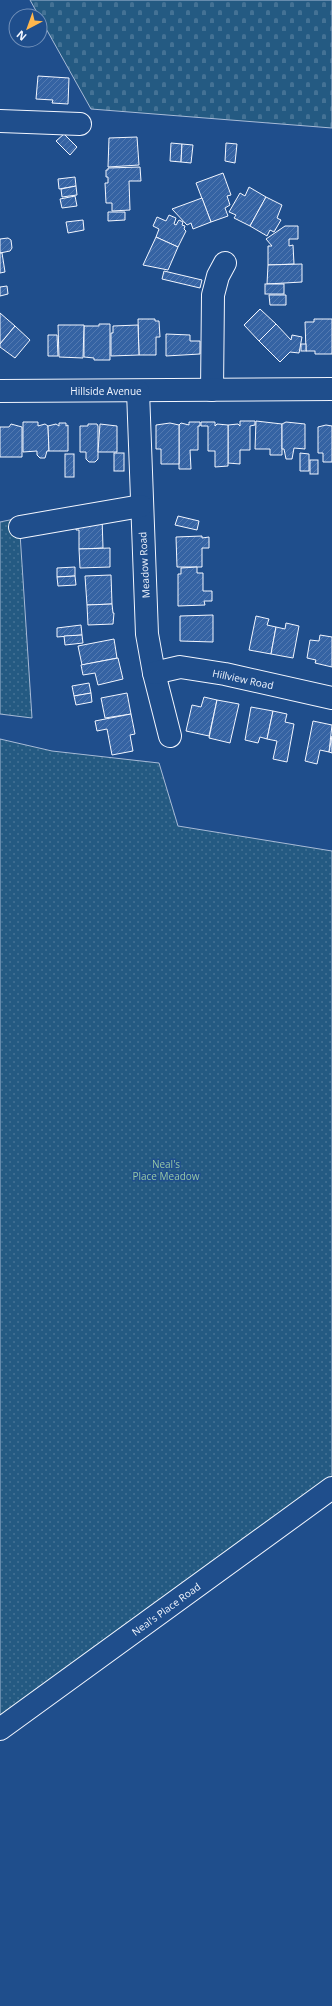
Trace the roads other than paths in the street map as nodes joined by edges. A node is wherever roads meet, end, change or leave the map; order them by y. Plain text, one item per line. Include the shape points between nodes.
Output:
1 (0, 121) edge
2 (80, 124) dead end
3 (225, 263) dead end
4 (332, 389) edge
5 (212, 390) junction
6 (0, 391) edge
7 (138, 391) junction
8 (141, 506) junction
9 (20, 526) dead end
10 (154, 673) junction
11 (332, 698) edge
12 (170, 736) dead end
13 (332, 1488) edge
14 (0, 1729) edge

1 - 2 street
3 - 5 street via 213,295
4 - 5 street, Hillside Avenue
5 - 7 street, Hillside Avenue
6 - 7 street, Hillside Avenue
7 - 8 street, Meadow Road
8 - 9 street
8 - 10 street, Meadow Road via 147,634
10 - 11 street, Hillview Road via 180,667 225,674
10 - 12 street, Meadow Road
13 - 14 street, Neal's Place Road

